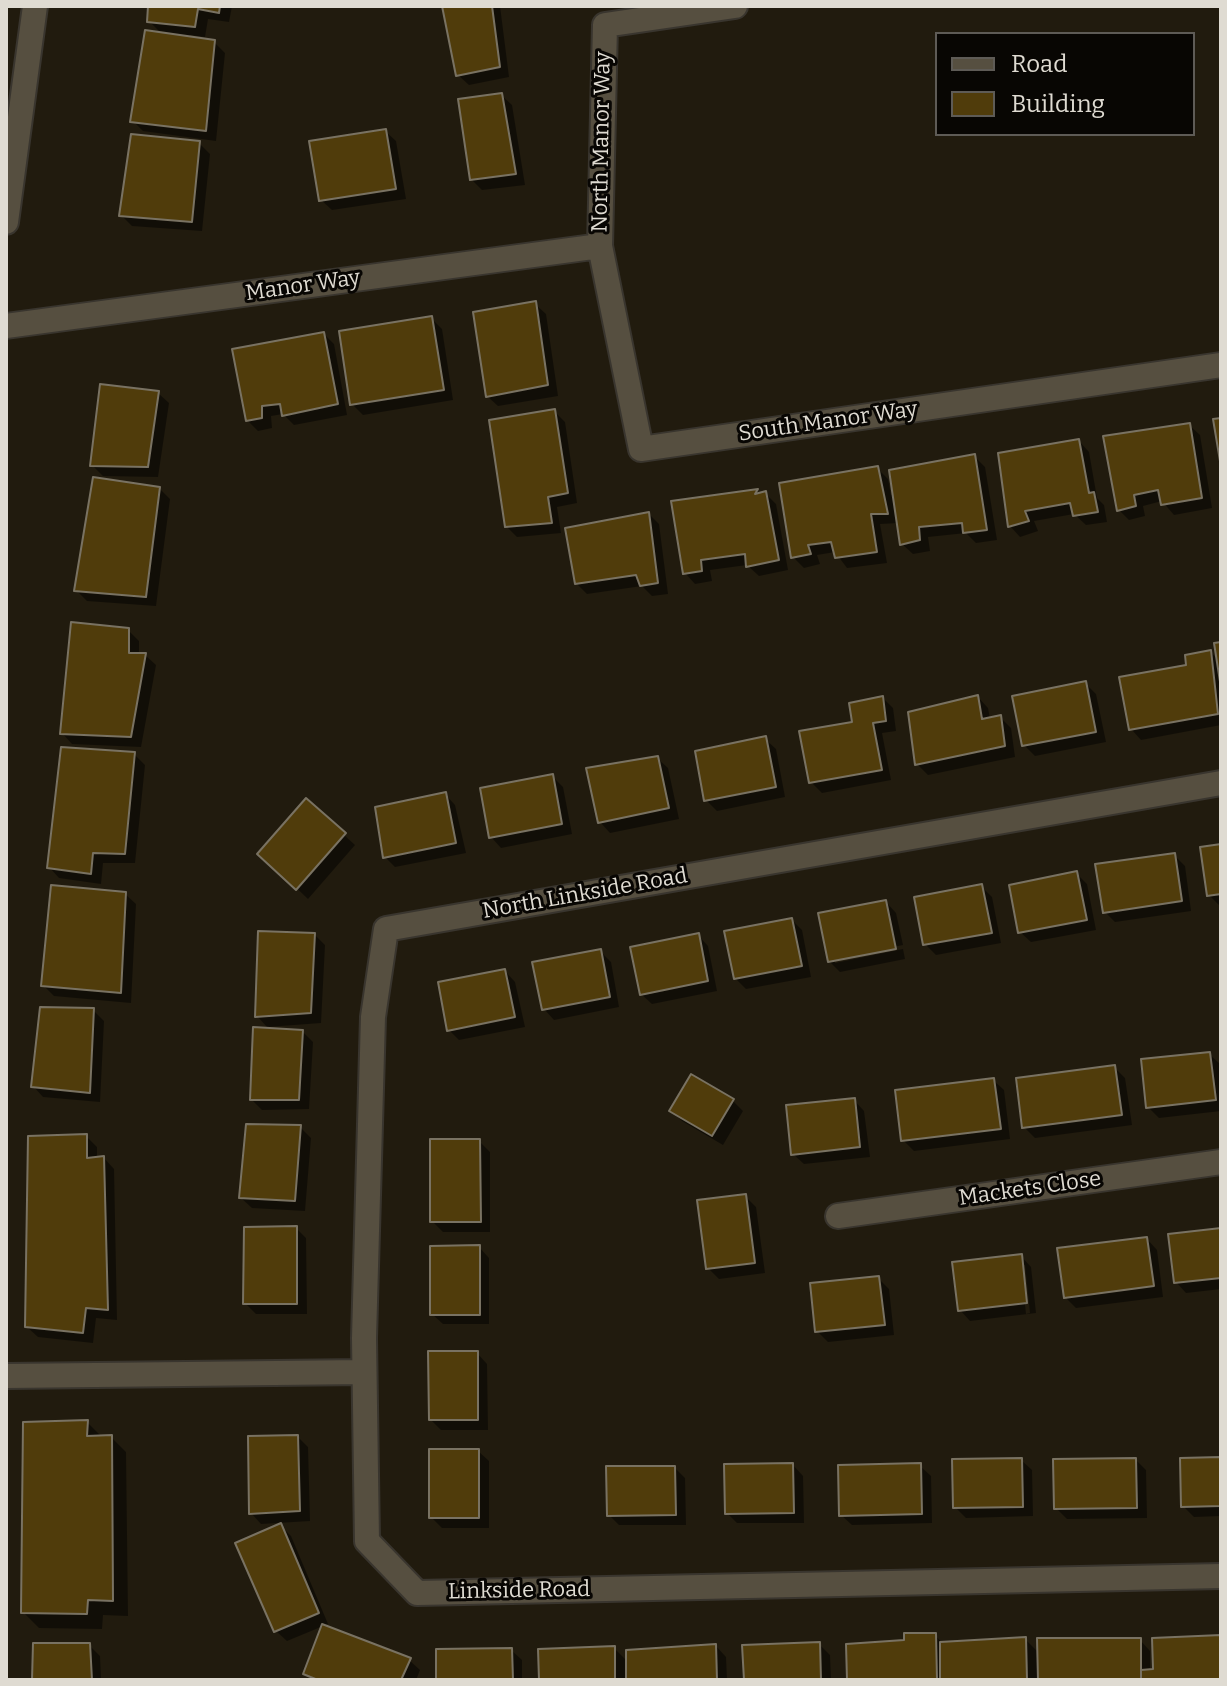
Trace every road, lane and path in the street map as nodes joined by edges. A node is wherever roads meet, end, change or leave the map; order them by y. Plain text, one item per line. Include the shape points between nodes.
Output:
1 (35, 6) edge
2 (735, 6) edge
3 (6, 222) edge
4 (600, 246) junction
5 (6, 326) edge
6 (1221, 365) edge
7 (1221, 783) edge
8 (1221, 1162) edge
9 (838, 1216) dead end
10 (364, 1372) junction
11 (6, 1376) edge
12 (1221, 1576) edge

1 - 3 street
2 - 4 street, North Manor Way via 605,25
4 - 5 street, Manor Way
4 - 6 street, South Manor Way via 641,449
7 - 10 street, North Linkside Road via 386,929 373,1017
8 - 9 street, Mackets Close
10 - 11 street
10 - 12 street, Linkside Road via 367,1541 417,1593

